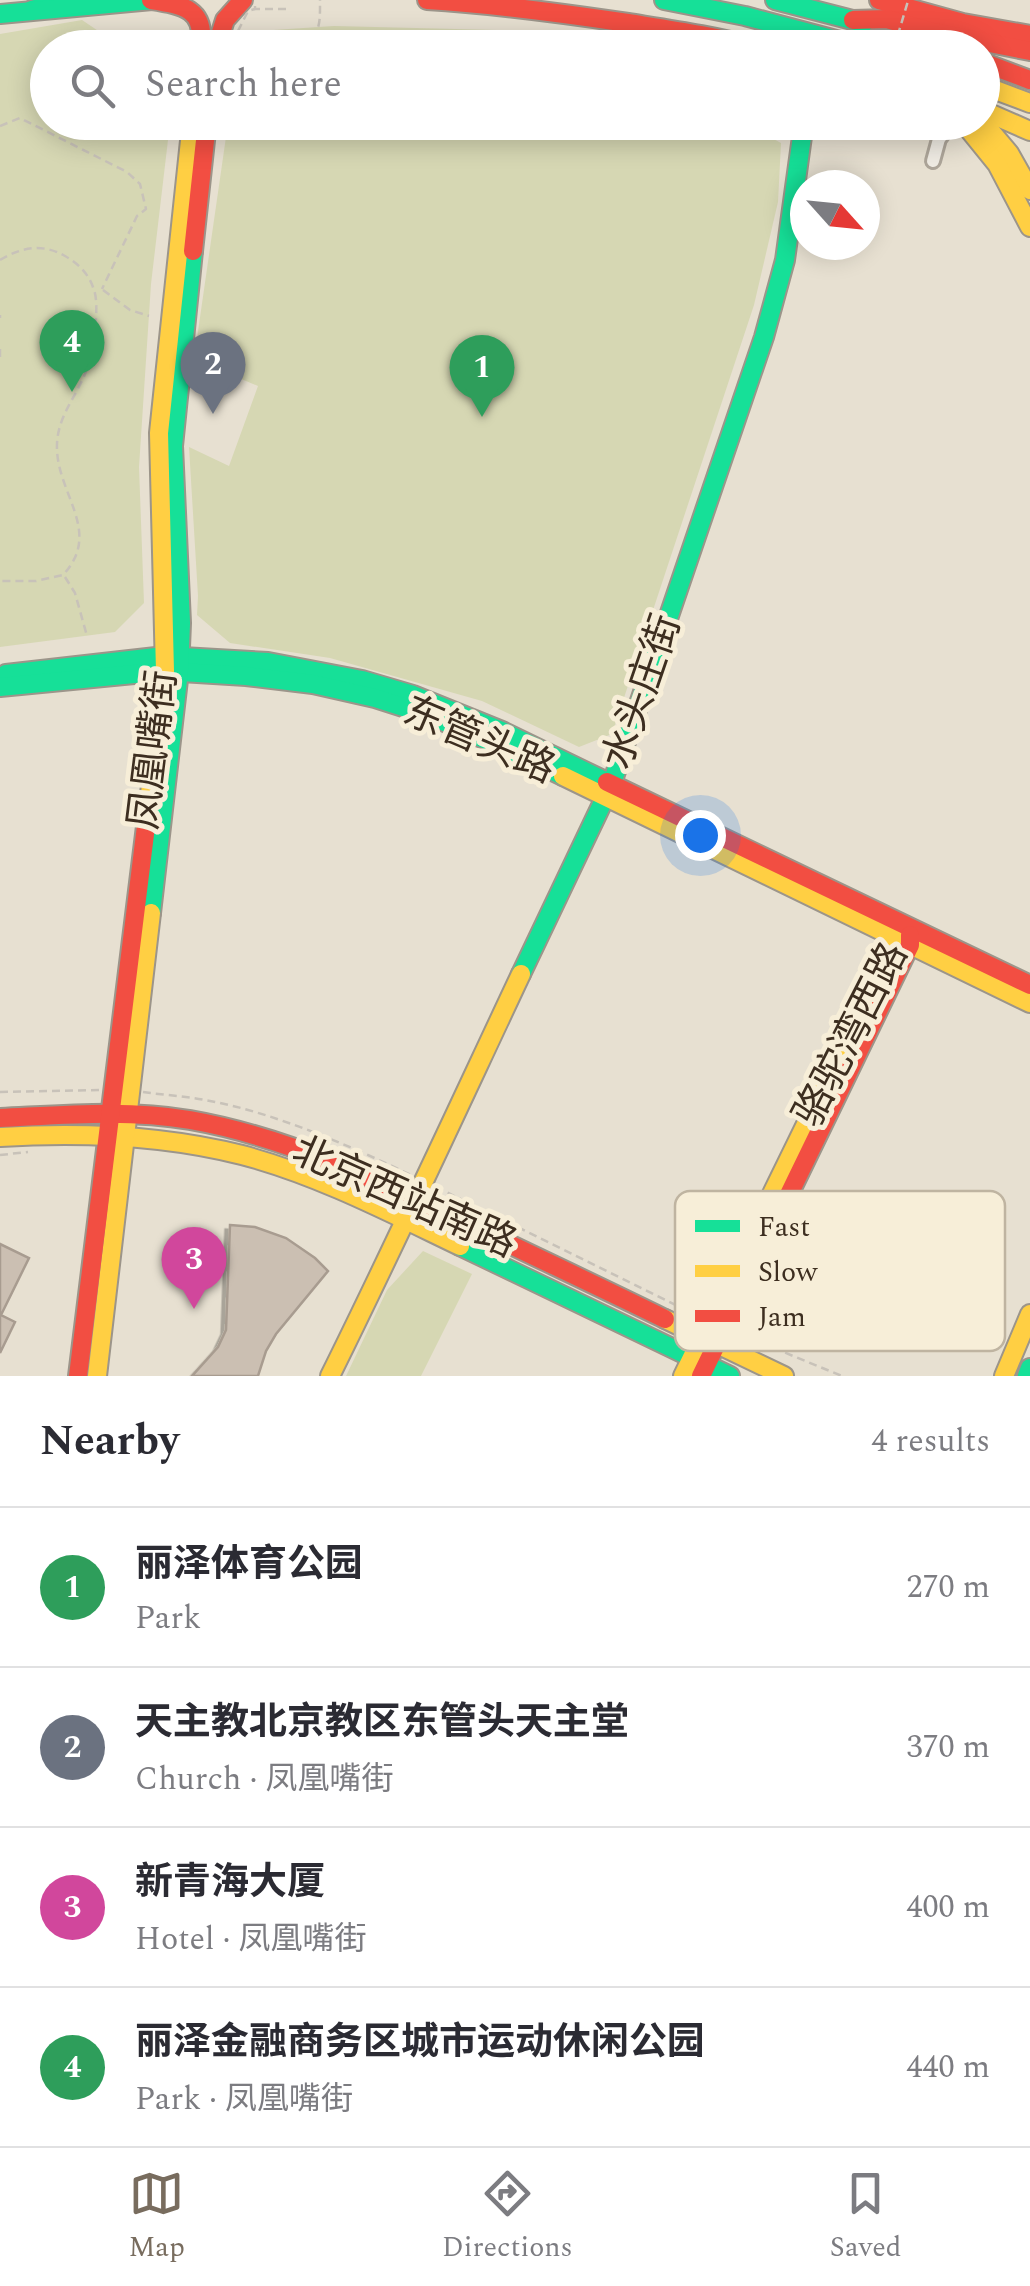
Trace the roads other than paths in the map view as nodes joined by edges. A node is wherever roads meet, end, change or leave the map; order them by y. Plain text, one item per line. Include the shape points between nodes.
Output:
1 (66, 0) edge
2 (152, 0) edge
3 (427, 0) edge
4 (664, 0) edge
5 (775, 0) edge
6 (879, 0) edge
7 (249, 5) edge
8 (32, 10) junction
9 (0, 14) edge
10 (853, 20) junction
11 (202, 30) edge
12 (222, 30) edge
13 (675, 30) edge
14 (797, 30) edge
15 (884, 30) edge
16 (926, 30) edge
17 (999, 30) edge
18 (1000, 30) edge
19 (1030, 35) edge
20 (1000, 45) edge
21 (1030, 51) edge
22 (1000, 69) edge
23 (1030, 80) edge
24 (1000, 92) edge
25 (1030, 104) edge
26 (1000, 119) edge
27 (1030, 132) edge
28 (1000, 138) edge
29 (190, 140) edge
30 (205, 140) edge
31 (802, 140) edge
32 (939, 140) edge
33 (978, 140) edge
34 (933, 160) dead end
35 (1030, 190) edge
36 (1030, 227) edge
37 (172, 663) junction
38 (0, 675) edge
39 (0, 687) edge
40 (609, 790) junction
41 (905, 937) junction
42 (1030, 985) edge
43 (1030, 1003) edge
44 (0, 1118) edge
45 (118, 1124) junction
46 (0, 1137) edge
47 (781, 1191) edge
48 (416, 1198) junction
49 (403, 1226) junction
50 (1030, 1314) edge
51 (675, 1324) edge
52 (732, 1351) edge
53 (700, 1366) edge
54 (1030, 1368) edge
55 (78, 1376) edge
56 (97, 1376) edge
57 (330, 1376) edge
58 (683, 1376) edge
59 (730, 1376) edge
60 (784, 1376) edge
61 (1004, 1376) edge
62 (1027, 1376) edge

1 - 8 main road
2 - 8 main road
2 - 11 main road via 192,12
3 - 13 main road
4 - 14 main road
5 - 10 main road
6 - 17 main road
7 - 12 main road via 225,20
8 - 9 main road
10 - 15 main road
10 - 16 main road via 887,19
18 - 19 main road
20 - 21 main road
22 - 23 main road
24 - 25 main road
26 - 27 main road
28 - 35 main road
29 - 37 main road, 凤凰嘴街 via 159,432
30 - 37 main road, 凤凰嘴街 via 173,446
31 - 40 main road, 水头庄街 via 785,260 764,337
32 - 34 street
33 - 36 main road
37 - 38 main road, 东管头路
37 - 39 main road, 东管头路
37 - 40 main road, 东管头路 via 359,693
37 - 45 main road, 凤凰嘴街
40 - 41 main road, 东管头路
40 - 48 main road, 水头庄街
41 - 42 main road, 东管头路
41 - 43 main road, 东管头路
41 - 47 main road, 骆驼湾西路
44 - 45 main road, 北京西站南路
45 - 46 main road, 北京西站南路
45 - 48 main road, 北京西站南路 via 190,1120 266,1138
45 - 49 main road, 北京西站南路 via 257,1160 340,1190
45 - 55 main road, 凤凰嘴街
45 - 56 main road, 凤凰嘴街
48 - 49 main road, 水头庄街
48 - 51 main road, 北京西站南路
49 - 53 main road, 北京西站南路
49 - 57 main road, 水头庄街
50 - 61 main road
52 - 60 main road, 北京西站南路
53 - 58 main road, 骆驼湾西路
53 - 59 main road, 北京西站南路
54 - 62 main road

